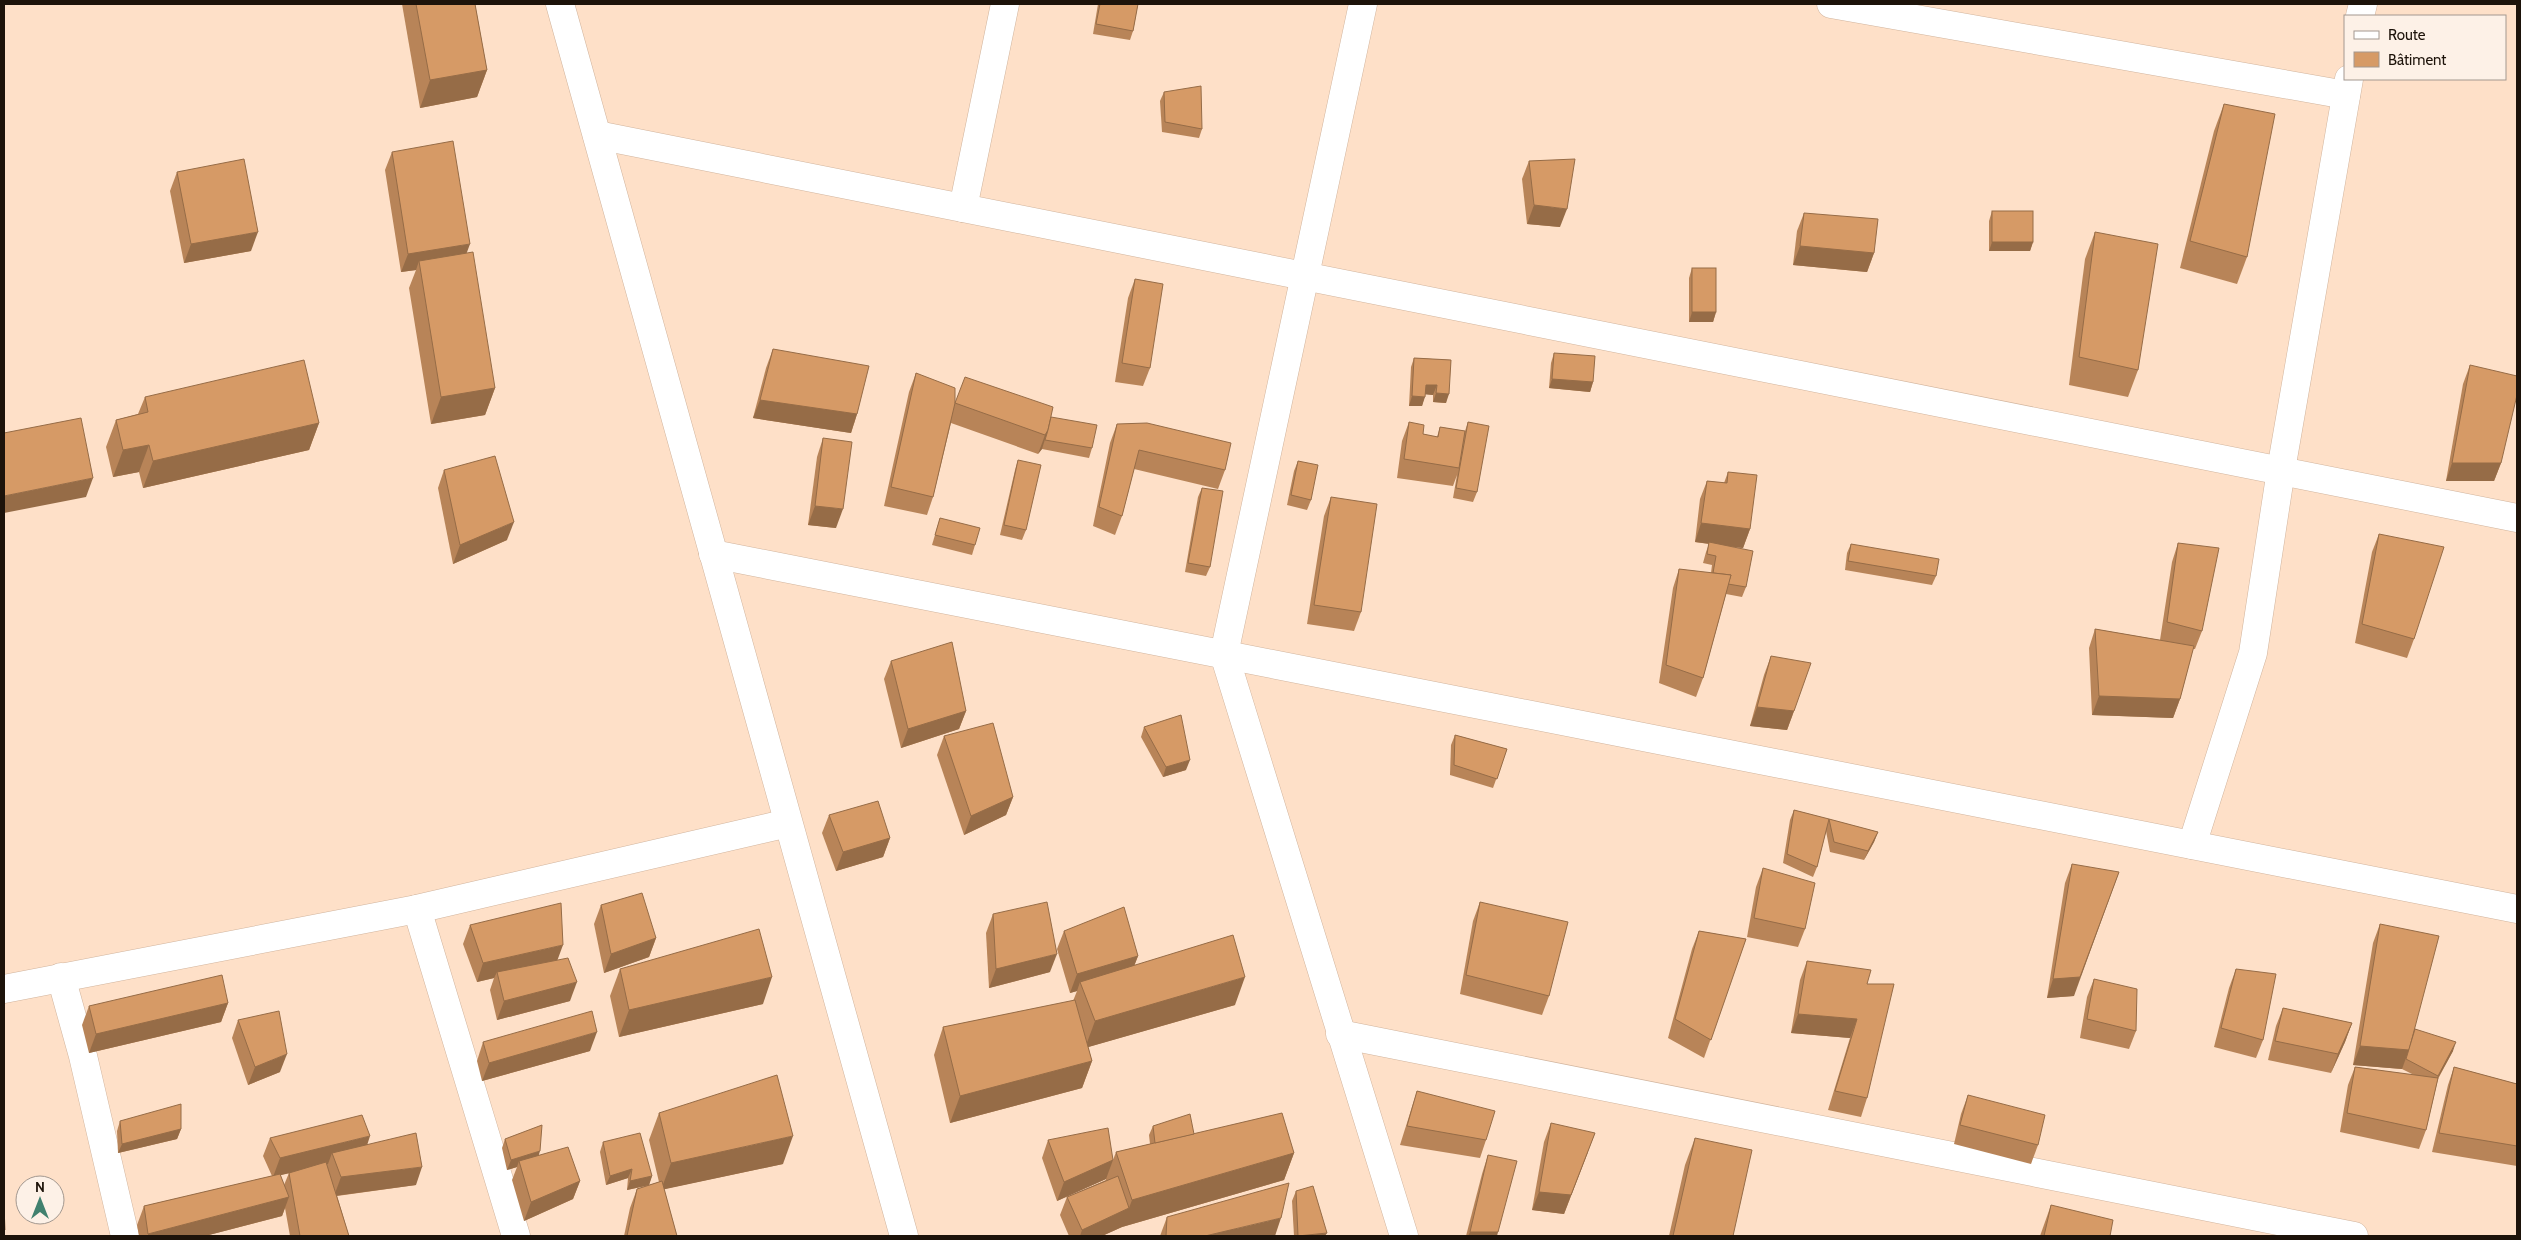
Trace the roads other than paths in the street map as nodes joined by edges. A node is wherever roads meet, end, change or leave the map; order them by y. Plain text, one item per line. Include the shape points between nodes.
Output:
1 (560, 4) edge
2 (1004, 4) edge
3 (1363, 4) edge
4 (1831, 4) edge
5 (2348, 87) edge
6 (597, 135) junction
7 (963, 208) junction
8 (1305, 276) junction
9 (2281, 470) junction
10 (2517, 518) edge
11 (713, 554) junction
12 (1224, 654) junction
13 (788, 823) junction
14 (2192, 845) junction
15 (417, 909) junction
16 (2517, 909) edge
17 (61, 977) junction
18 (4, 989) edge
19 (1340, 1034) junction
20 (125, 1236) edge
21 (516, 1236) edge
22 (904, 1236) edge
23 (1404, 1236) edge
24 (2354, 1236) edge

1 - 6 street
2 - 7 street
3 - 8 street
4 - 5 street
5 - 9 street
6 - 7 street
6 - 11 street
7 - 8 street
8 - 9 street
8 - 12 street
9 - 10 street
9 - 14 street via 2253,653
11 - 12 street
11 - 13 street
12 - 14 street
12 - 19 street
13 - 15 street
13 - 22 street
14 - 16 street
15 - 17 street
15 - 21 street
17 - 18 street
17 - 20 street
19 - 23 street
19 - 24 street

